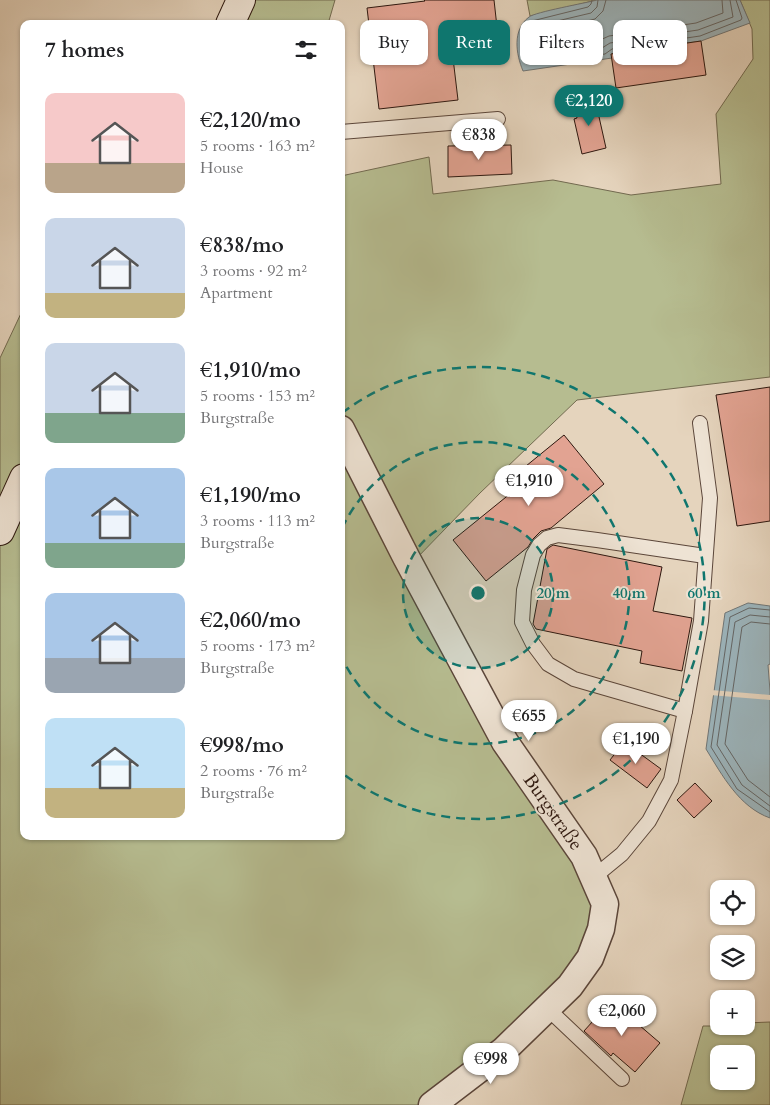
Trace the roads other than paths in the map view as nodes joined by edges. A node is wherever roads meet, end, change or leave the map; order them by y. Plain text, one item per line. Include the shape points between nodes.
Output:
1 (241, 0) edge
2 (232, 20) edge
3 (498, 119) dead end
4 (345, 132) edge
5 (700, 423) dead end
6 (345, 437) edge
7 (20, 487) edge
8 (0, 531) edge
9 (705, 556) junction
10 (685, 711) junction
11 (594, 877) junction
12 (548, 1009) junction
13 (622, 1080) dead end
14 (432, 1105) edge

1 - 2 main road
3 - 4 lane
5 - 9 lane via 710,498
6 - 11 street, Burgstraße via 504,742 584,856
7 - 8 main road
9 - 10 lane via 701,621
9 - 10 lane via 558,535 547,538 533,555 524,590 522,622 548,664 574,680
10 - 11 lane via 671,780 649,822 622,854
11 - 12 street, Burgstraße via 604,904 601,930 590,958
12 - 13 lane
12 - 14 street, Burgstraße via 504,1050

